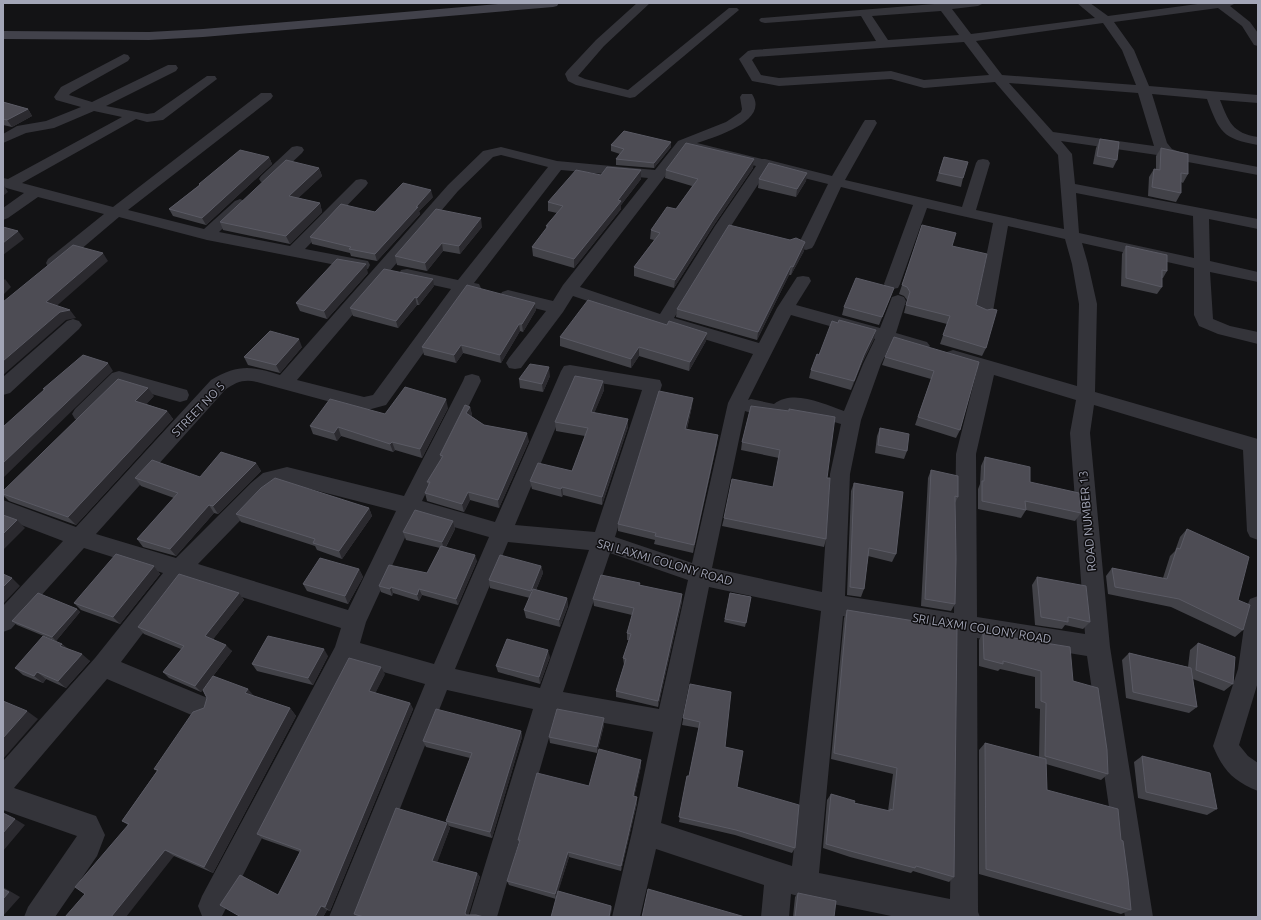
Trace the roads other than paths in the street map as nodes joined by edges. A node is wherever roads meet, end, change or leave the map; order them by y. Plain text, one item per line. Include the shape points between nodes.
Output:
1 (553, 3) edge
2 (644, 3) edge
3 (978, 3) edge
4 (1083, 3) edge
5 (1223, 3) edge
6 (941, 5) edge
7 (733, 10) dead end
8 (865, 13) junction
9 (765, 20) dead end
10 (1106, 20) junction
11 (1252, 23) edge
12 (3, 35) edge
13 (968, 38) junction
14 (1258, 42) edge
15 (884, 44) junction
16 (124, 58) dead end
17 (172, 68) dead end
18 (212, 78) dead end
19 (998, 78) junction
20 (1144, 90) junction
21 (1212, 95) junction
22 (266, 96) dead end
23 (747, 97) dead end
24 (1258, 99) edge
25 (94, 107) junction
26 (134, 115) junction
27 (870, 123) dead end
28 (1048, 135) junction
29 (3, 139) edge
30 (1258, 141) edge
31 (683, 144) junction
32 (297, 150) dead end
33 (1167, 152) junction
34 (765, 163) junction
35 (983, 163) dead end
36 (556, 165) junction
37 (1258, 171) edge
38 (658, 175) junction
39 (836, 182) junction
40 (7, 183) edge
41 (361, 183) dead end
42 (1069, 187) junction
43 (36, 192) junction
44 (922, 202) junction
45 (116, 212) junction
46 (968, 212) junction
47 (1200, 213) junction
48 (3, 215) edge
49 (1001, 220) junction
50 (1258, 224) edge
51 (207, 235) junction
52 (1072, 237) junction
53 (806, 245) dead end
54 (293, 252) junction
55 (1201, 264) junction
56 (382, 269) junction
57 (44, 271) edge
58 (1258, 277) edge
59 (803, 281) dead end
60 (892, 284) dead end
61 (463, 285) junction
62 (569, 289) junction
63 (898, 301) dead end
64 (557, 308) junction
65 (786, 308) junction
66 (984, 311) edge
67 (664, 322) junction
68 (73, 325) dead end
69 (886, 335) junction
70 (1258, 338) edge
71 (763, 351) junction
72 (515, 363) dead end
73 (987, 366) junction
74 (472, 381) dead end
75 (284, 384) junction
76 (3, 388) edge
77 (180, 395) dead end
78 (1086, 395) junction
79 (737, 403) junction
80 (851, 420) junction
81 (68, 429) edge
82 (1255, 446) edge
83 (409, 506) junction
84 (3, 509) edge
85 (1258, 531) edge
86 (501, 532) junction
87 (81, 538) junction
88 (603, 542) junction
89 (179, 568) junction
90 (700, 575) junction
91 (833, 604) junction
92 (1258, 606) edge
93 (3, 622) edge
94 (354, 622) junction
95 (966, 626) junction
96 (1098, 648) junction
97 (346, 650) junction
98 (103, 666) junction
99 (1254, 671) edge
100 (440, 677) junction
101 (548, 701) junction
102 (201, 707) edge
103 (668, 723) junction
104 (1258, 778) edge
105 (3, 781) edge
106 (3, 797) edge
107 (646, 832) junction
108 (791, 880) junction
109 (212, 906) dead end
110 (894, 910) edge
111 (38, 917) edge
112 (343, 917) edge
113 (482, 917) edge
114 (626, 917) edge
115 (775, 917) edge
116 (965, 917) edge
117 (1139, 917) edge

1 - 12 street via 203,33 149,36
2 - 7 street via 591,51 571,74 572,78 630,94
3 - 6 street
4 - 10 street
5 - 10 street
5 - 11 street
6 - 8 street
6 - 13 street, ROAD NUMBER 13
8 - 9 street
8 - 15 street
10 - 13 street
10 - 20 street via 1128,50
11 - 14 street
13 - 15 street
13 - 19 street, ROAD NUMBER 13
15 - 19 street via 752,54 745,59 756,78 779,82 891,74 924,84
16 - 25 street via 62,94 61,97
17 - 25 street
18 - 26 street via 158,117
19 - 20 street
19 - 28 street, ROAD NUMBER 13
20 - 21 street
20 - 33 street via 1160,144
21 - 24 street
21 - 30 street via 1226,129 1236,136
22 - 45 street
23 - 31 street via 749,110 746,115 729,126
25 - 26 street
25 - 29 street via 49,125 22,129
26 - 40 street via 103,135
27 - 39 street
28 - 33 street
28 - 42 street, ROAD NUMBER 13 via 1065,154
31 - 34 street
31 - 38 street
32 - 51 street
33 - 37 street
34 - 39 street
34 - 67 street via 730,228
35 - 46 street
36 - 38 street
36 - 56 street via 507,152 488,154 453,188
36 - 61 street, STREET NO 5
38 - 62 street
39 - 44 street
39 - 53 street
40 - 43 street
41 - 54 street
42 - 47 street
42 - 52 street, ROAD NUMBER 13
43 - 45 street
43 - 48 street
44 - 46 street
44 - 60 street
45 - 51 street
45 - 57 street
46 - 49 street
47 - 50 street
47 - 55 street
49 - 52 street
49 - 66 street
51 - 54 street
52 - 55 street
52 - 78 street, ROAD NUMBER 13 via 1088,304
54 - 56 street
55 - 58 street
55 - 70 street via 1205,322 1229,332
56 - 61 street
56 - 75 street
59 - 65 street
61 - 64 street
61 - 75 street, STREET NO 5 via 379,400 364,404
62 - 64 street
62 - 67 street
63 - 69 street
64 - 72 street
65 - 69 street
65 - 71 street
67 - 71 street
68 - 76 street
69 - 73 street
69 - 80 street
71 - 79 street
73 - 78 street
73 - 95 street via 966,454
74 - 83 street
75 - 87 street, STREET NO 5 via 248,373 231,376 218,385
77 - 81 street via 119,378
78 - 82 street
78 - 96 street, ROAD NUMBER 13 via 1080,433
79 - 80 street via 772,411 789,404 801,405
79 - 90 street
80 - 91 street via 840,474
82 - 85 street
83 - 86 street, SRI LAXMI COLONY ROAD
83 - 89 street, SRI LAXMI COLONY ROAD via 287,475 270,479
83 - 94 street
84 - 87 street
86 - 88 street, SRI LAXMI COLONY ROAD
86 - 88 street via 570,371 653,386
86 - 100 street
87 - 89 street
87 - 93 street, STREET NO 5
88 - 90 street, SRI LAXMI COLONY ROAD
88 - 101 street
89 - 94 street
89 - 98 street, SRI LAXMI COLONY ROAD
90 - 91 street, SRI LAXMI COLONY ROAD
90 - 103 street
91 - 95 street, SRI LAXMI COLONY ROAD
91 - 108 street
92 - 99 street
94 - 97 street
95 - 96 street, SRI LAXMI COLONY ROAD
95 - 116 street
96 - 117 street, ROAD NUMBER 13
97 - 100 street
97 - 109 street
98 - 102 street
98 - 105 street, SRI LAXMI COLONY ROAD
99 - 104 street via 1226,746 1230,758
100 - 101 street
100 - 112 street
101 - 103 street
101 - 113 street
103 - 107 street
106 - 111 street via 86,826 91,835 87,846
107 - 108 street
107 - 114 street
108 - 110 street
108 - 115 street
110 - 116 street

